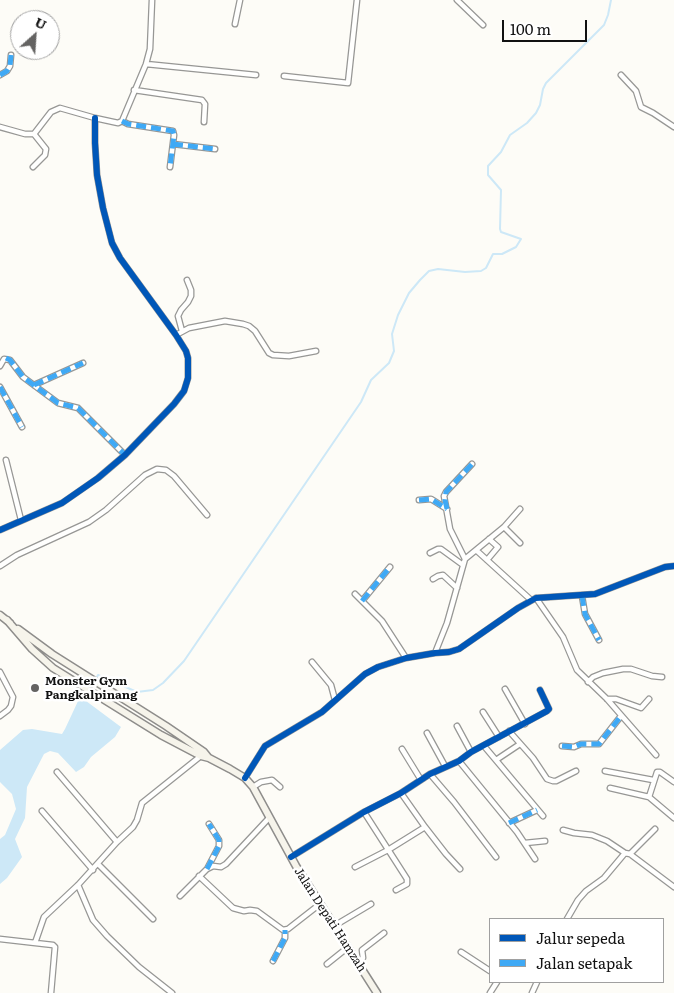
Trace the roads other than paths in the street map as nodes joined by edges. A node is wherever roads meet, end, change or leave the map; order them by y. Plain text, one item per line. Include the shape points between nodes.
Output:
1 (152, 0) edge
2 (240, 0) edge
3 (356, 0) edge
4 (457, 0) edge
5 (235, 24) dead end
6 (483, 25) dead end
7 (11, 60) edge
8 (146, 64) junction
9 (0, 75) edge
10 (256, 75) dead end
11 (621, 75) dead end
12 (284, 76) dead end
13 (134, 90) junction
14 (95, 118) junction
15 (122, 121) junction
16 (204, 122) dead end
17 (0, 127) edge
18 (674, 127) edge
19 (34, 134) junction
20 (173, 144) junction
21 (215, 149) dead end
22 (170, 166) dead end
23 (34, 167) dead end
24 (187, 280) dead end
25 (182, 331) junction
26 (176, 335) junction
27 (316, 351) dead end
28 (82, 363) dead end
29 (0, 366) edge
30 (34, 385) junction
31 (0, 387) edge
32 (22, 427) dead end
33 (125, 454) junction
34 (6, 460) dead end
35 (472, 464) dead end
36 (419, 500) dead end
37 (447, 509) junction
38 (520, 509) dead end
39 (208, 515) dead end
40 (21, 520) junction
41 (504, 527) junction
42 (0, 530) edge
43 (489, 539) junction
44 (520, 543) dead end
45 (476, 550) junction
46 (430, 553) dead end
47 (487, 560) junction
48 (464, 562) junction
49 (0, 566) edge
50 (674, 566) edge
51 (390, 568) dead end
52 (433, 579) dead end
53 (457, 588) junction
54 (355, 594) dead end
55 (582, 596) junction
56 (533, 599) junction
57 (362, 601) junction
58 (0, 615) edge
59 (7, 620) junction
60 (599, 640) dead end
61 (435, 653) junction
62 (406, 658) junction
63 (312, 662) dead end
64 (0, 672) edge
65 (662, 677) dead end
66 (588, 682) junction
67 (505, 689) dead end
68 (540, 690) dead end
69 (607, 699) junction
70 (649, 699) dead end
71 (335, 700) junction
72 (483, 712) dead end
73 (0, 716) edge
74 (621, 716) junction
75 (524, 724) junction
76 (457, 726) dead end
77 (508, 731) junction
78 (427, 733) dead end
79 (499, 737) junction
80 (520, 744) junction
81 (484, 746) junction
82 (562, 746) dead end
83 (402, 749) dead end
84 (471, 752) junction
85 (202, 754) junction
86 (656, 755) dead end
87 (496, 760) junction
88 (459, 761) junction
89 (445, 766) junction
90 (576, 771) dead end
91 (605, 771) dead end
92 (58, 772) dead end
93 (430, 774) junction
94 (245, 778) junction
95 (421, 780) junction
96 (653, 780) junction
97 (674, 782) edge
98 (252, 787) junction
99 (280, 787) dead end
100 (610, 788) dead end
101 (401, 793) junction
102 (649, 797) junction
103 (537, 810) junction
104 (42, 811) dead end
105 (364, 812) junction
106 (542, 816) dead end
107 (269, 818) junction
108 (674, 818) edge
109 (209, 824) dead end
110 (509, 824) junction
111 (425, 827) junction
112 (655, 829) dead end
113 (563, 830) dead end
114 (546, 841) dead end
115 (117, 842) junction
116 (524, 843) junction
117 (388, 850) junction
118 (628, 853) junction
119 (496, 856) dead end
120 (291, 857) junction
121 (535, 859) dead end
122 (98, 864) junction
123 (355, 867) dead end
124 (207, 869) junction
125 (460, 869) dead end
126 (93, 870) junction
127 (199, 876) junction
128 (78, 884) junction
129 (674, 887) edge
130 (396, 890) dead end
131 (180, 896) dead end
132 (320, 904) junction
133 (371, 904) dead end
134 (568, 918) edge
135 (153, 919) dead end
136 (334, 926) junction
137 (285, 930) junction
138 (384, 933) dead end
139 (0, 939) edge
140 (34, 943) junction
141 (347, 948) junction
142 (462, 952) dead end
143 (273, 961) dead end
144 (358, 962) junction
145 (327, 964) dead end
146 (489, 970) edge
147 (51, 993) edge
148 (172, 993) edge
149 (377, 993) edge

1 - 8 street via 150,49
2 - 5 street
3 - 12 street via 348,84
4 - 6 street
7 - 9 street via 7,71
8 - 10 street
8 - 13 street
11 - 18 street via 636,91 641,107
13 - 15 street
13 - 16 street via 202,100 205,104
14 - 15 street
14 - 19 street via 55,109
14 - 26 street via 97,175 112,243
15 - 20 street via 173,131
17 - 19 street
19 - 23 street via 46,149
20 - 21 street
20 - 22 street
24 - 25 street via 191,296 178,316
25 - 26 street
25 - 27 street via 225,321 236,322 255,331 269,353 274,355
26 - 33 street via 188,358 184,391
28 - 30 street
29 - 30 street via 4,359 10,360
30 - 33 street via 58,403 78,408
31 - 32 street
33 - 40 street via 68,500
34 - 40 street
35 - 37 street via 446,492
36 - 37 street via 431,499
37 - 48 street via 450,529
38 - 41 street
39 - 49 street via 174,476 166,470 157,470 145,475 89,522
40 - 42 street
41 - 43 street
41 - 44 street
43 - 45 street
43 - 47 street via 498,547
45 - 47 street
45 - 48 street
46 - 48 street via 441,549
47 - 56 street
48 - 53 street
50 - 55 street
51 - 57 street
52 - 53 street via 443,575
53 - 61 street
54 - 57 street
55 - 56 street
55 - 60 street via 585,614
56 - 61 street via 459,649
56 - 66 street via 563,637 577,670
57 - 62 street via 389,630
58 - 59 main road, Jalan Depati Hamzah
59 - 85 main road, Jalan Depati Hamzah via 52,654
59 - 85 main road, Jalan Depati Hamzah via 45,662 161,735
61 - 62 street
62 - 71 street via 364,674
63 - 71 street via 331,685
64 - 73 street via 13,697 11,706
65 - 66 street via 623,669 603,673
66 - 69 street
67 - 75 street
68 - 75 street via 549,708
69 - 70 street via 641,708
69 - 74 street
71 - 94 street via 322,712 265,746
72 - 79 street
74 - 82 street via 599,744
74 - 86 street
75 - 77 street
76 - 84 street
77 - 79 street
77 - 80 street
78 - 89 street
79 - 81 street
80 - 87 street
80 - 90 street via 547,779 553,781
81 - 84 street
81 - 87 street
83 - 95 street
84 - 88 street
85 - 94 main road, Jalan Depati Hamzah
85 - 115 street via 142,803 133,827
87 - 103 street
88 - 89 street
88 - 110 street
89 - 93 street
91 - 96 street
92 - 115 street
93 - 95 street
93 - 119 street
94 - 98 main road, Jalan Depati Hamzah
95 - 101 street
96 - 97 street via 660,772
96 - 102 street
98 - 99 street via 272,780
98 - 107 main road, Jalan Depati Hamzah
100 - 102 street
101 - 105 street
101 - 111 street
102 - 108 street
103 - 106 street
103 - 110 street
104 - 126 street
105 - 117 street
105 - 120 street
107 - 120 main road, Jalan Depati Hamzah
107 - 124 street via 224,866
109 - 124 street via 219,846
110 - 116 street
111 - 117 street
111 - 125 street
112 - 118 street
113 - 118 street via 592,835
114 - 116 street
115 - 122 street
116 - 121 street
117 - 123 street
117 - 130 street via 407,879 407,884
118 - 129 street
118 - 134 street via 586,891
120 - 132 main road, Jalan Depati Hamzah
122 - 126 street
122 - 135 street
124 - 127 street
126 - 128 street
127 - 131 street
127 - 137 street via 233,908 257,911
128 - 140 street via 44,917
128 - 148 street via 93,920 139,967
132 - 136 main road, Jalan Depati Hamzah
132 - 137 street
133 - 136 street
136 - 141 main road, Jalan Depati Hamzah
137 - 143 street via 285,938
138 - 144 street via 362,950 363,958
139 - 140 street
140 - 147 street via 55,947
141 - 144 main road, Jalan Depati Hamzah
141 - 145 street
142 - 146 street
144 - 149 main road, Jalan Depati Hamzah

